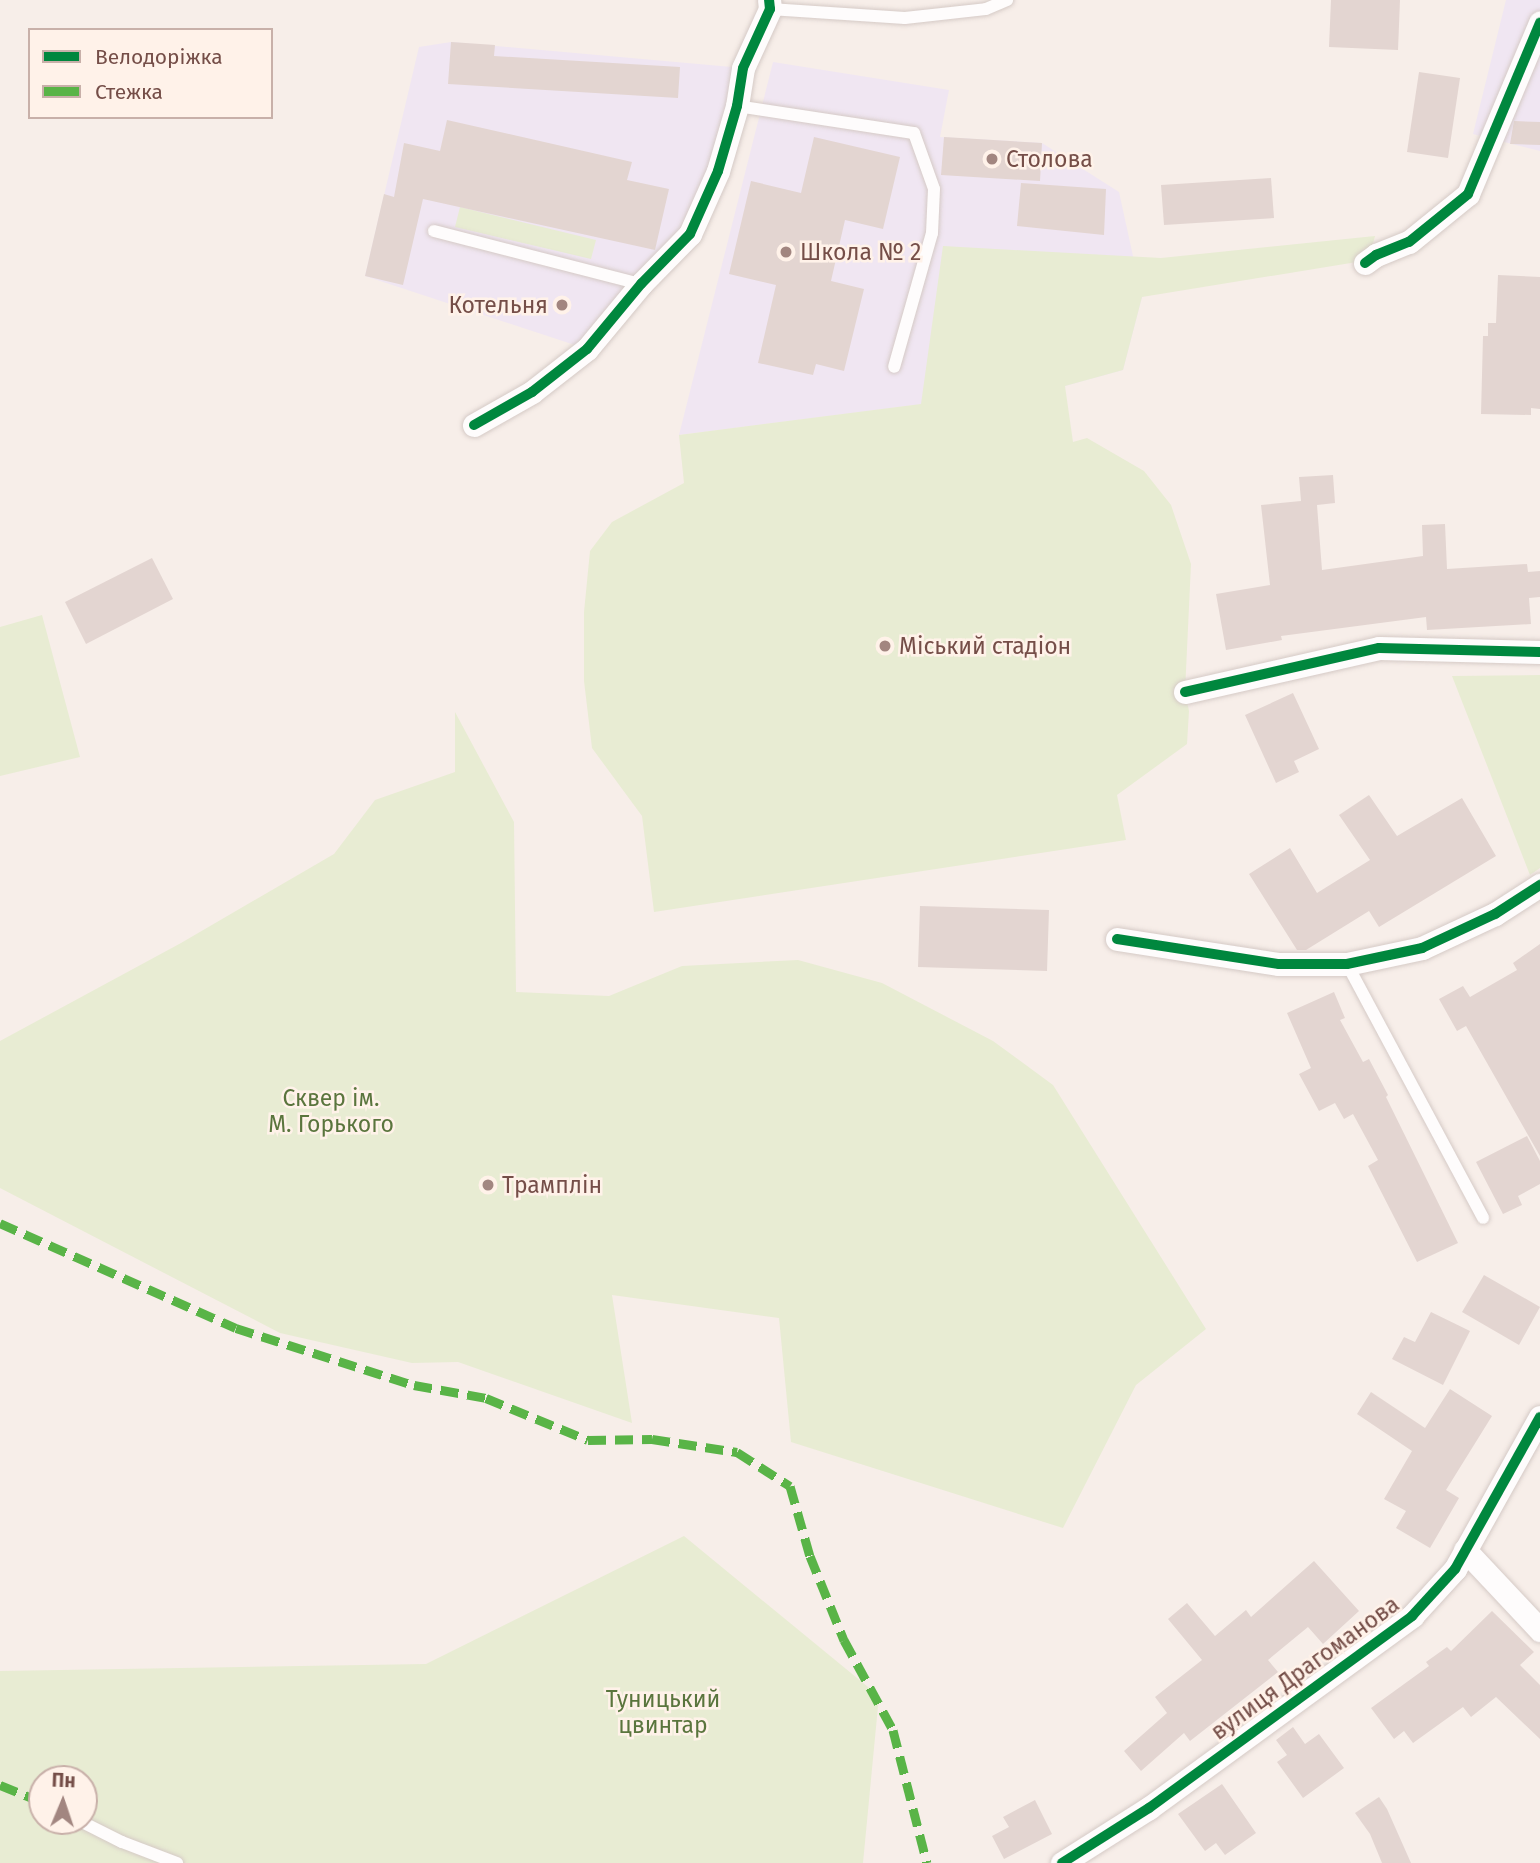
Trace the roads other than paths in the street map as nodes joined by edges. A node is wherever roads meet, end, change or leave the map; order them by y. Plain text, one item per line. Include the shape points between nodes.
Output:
1 (1007, 0) edge
2 (769, 4) edge
3 (1540, 23) edge
4 (737, 106) junction
5 (434, 231) dead end
6 (1365, 263) dead end
7 (640, 284) junction
8 (894, 367) dead end
9 (474, 425) dead end
10 (1540, 652) edge
11 (1185, 692) dead end
12 (1540, 885) edge
13 (1116, 939) dead end
14 (1347, 964) junction
15 (1483, 1218) dead end
16 (1540, 1417) edge
17 (1465, 1550) junction
18 (1540, 1630) edge
19 (98, 1830) edge
20 (177, 1863) edge
21 (1062, 1863) edge

1 - 2 lane via 986,9 905,18
2 - 4 street via 743,68
3 - 6 street via 1468,194 1409,243
4 - 7 street via 718,172 690,234
4 - 8 lane via 914,133 934,189 933,233
5 - 7 lane
7 - 9 street via 587,349 532,392
10 - 11 street via 1380,648
12 - 14 street via 1495,915 1422,948
13 - 14 street via 1279,964
14 - 15 lane
16 - 17 street, вулиця Драгоманова
17 - 18 street
17 - 21 street, вулиця Драгоманова via 1455,1569 1412,1616 1149,1808
19 - 20 lane

